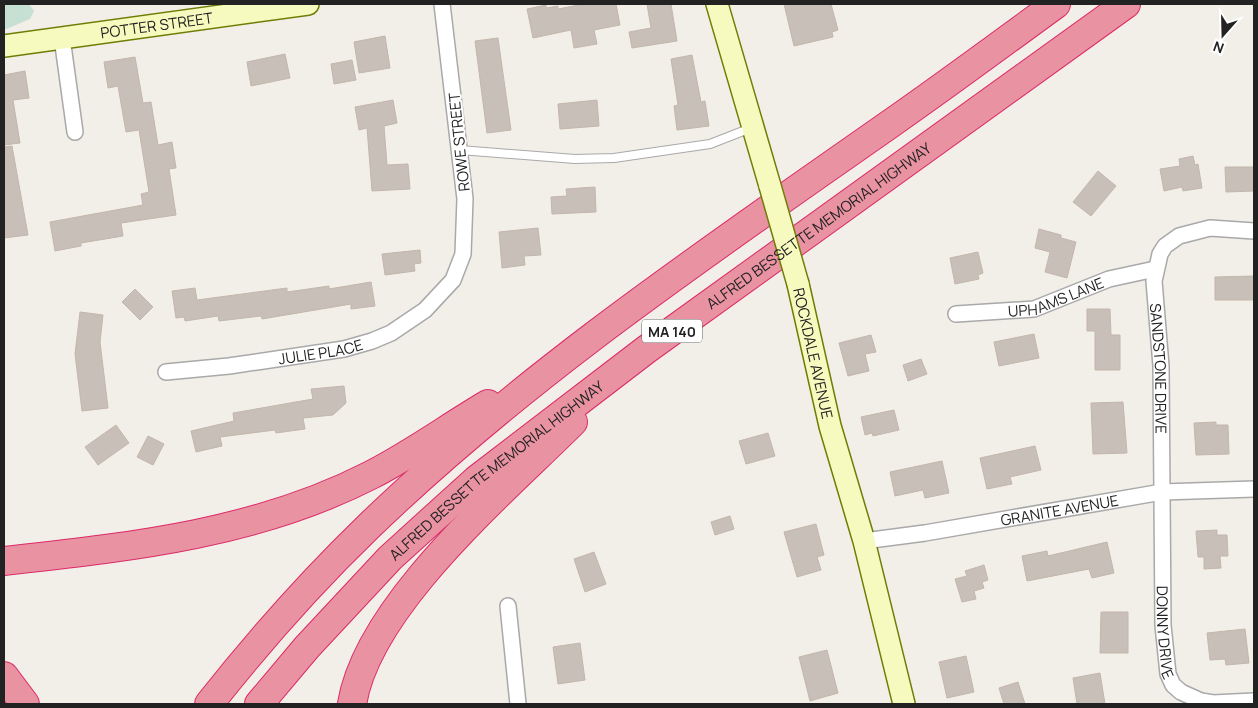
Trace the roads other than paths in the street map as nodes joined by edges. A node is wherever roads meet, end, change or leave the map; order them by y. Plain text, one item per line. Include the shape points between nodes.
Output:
1 (308, 4) edge
2 (442, 4) edge
3 (717, 4) edge
4 (1056, 4) edge
5 (1126, 4) edge
6 (62, 38) junction
7 (4, 46) edge
8 (753, 127) junction
9 (75, 132) dead end
10 (460, 150) junction
11 (1254, 231) edge
12 (1155, 270) junction
13 (453, 280) joint
14 (956, 314) dead end
15 (647, 349) junction
16 (575, 351) junction
17 (166, 372) dead end
18 (1254, 488) edge
19 (1162, 492) junction
20 (864, 541) junction
21 (4, 561) edge
22 (508, 606) dead end
23 (4, 676) edge
24 (1254, 701) edge
25 (25, 704) edge
26 (209, 704) edge
27 (259, 704) edge
28 (352, 704) edge
29 (518, 704) edge
30 (904, 704) edge

1 - 6 main road, POTTER STREET
2 - 10 street, ROWE STREET
3 - 8 main road, ROCKDALE AVENUE
4 - 16 highway, MA 140 via 710,250
5 - 15 highway, ALFRED BESSETTE MEMORIAL HIGHWAY / MA 140
6 - 7 main road, POTTER STREET
6 - 9 street
8 - 10 lane via 710,144 614,158 575,159
8 - 20 main road, ROCKDALE AVENUE, bridge via 798,284 830,426
10 - 13 street, ROWE STREET via 465,227 463,254
11 - 12 street, SANDSTONE DRIVE via 1210,228 1187,232 1165,246
12 - 14 street, UPHAMS LANE via 1109,279 1034,309
12 - 19 street, SANDSTONE DRIVE via 1161,366
13 - 17 street, JULIE PLACE via 425,310 372,341 344,349
15 - 27 highway, ALFRED BESSETTE MEMORIAL HIGHWAY / MA 140 via 518,446 434,516 348,602
15 - 28 highway via 427,570 367,657
16 - 21 highway via 371,475 291,509 203,534
16 - 26 highway, MA 140 via 422,477 367,527 287,612
18 - 19 street, GRANITE AVENUE
19 - 20 street, GRANITE AVENUE
19 - 24 street, DONNY DRIVE via 1163,625 1168,674 1181,692 1201,701
20 - 30 main road, ROCKDALE AVENUE
22 - 29 street
23 - 25 highway

